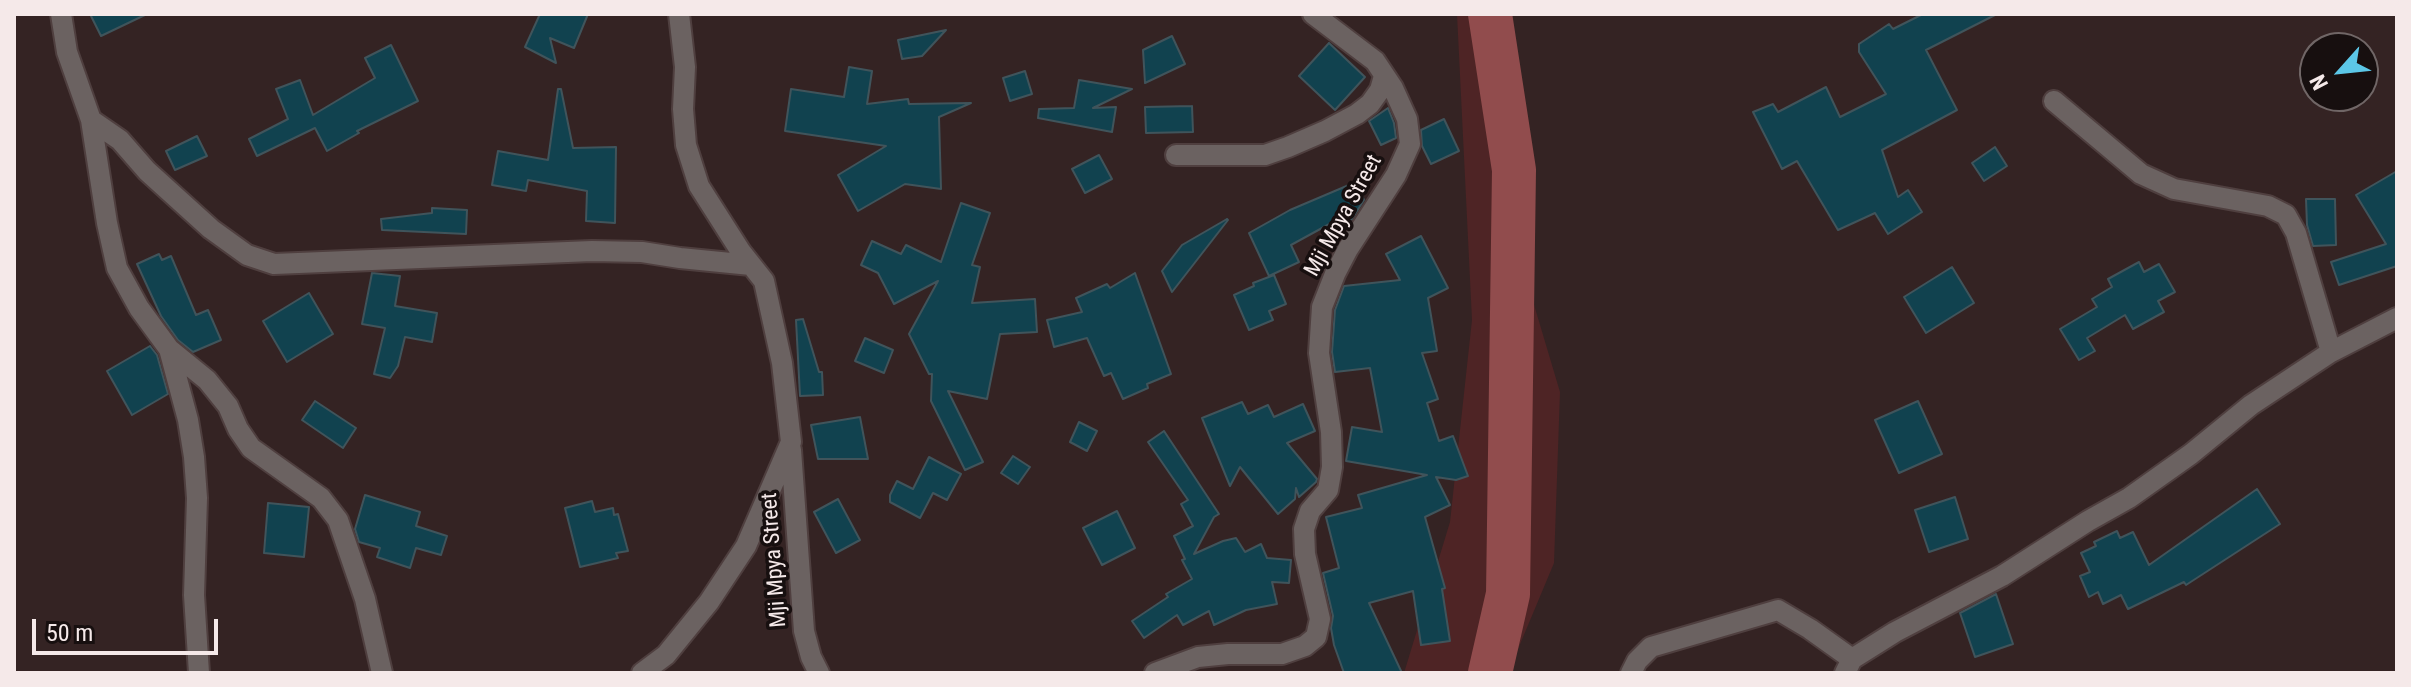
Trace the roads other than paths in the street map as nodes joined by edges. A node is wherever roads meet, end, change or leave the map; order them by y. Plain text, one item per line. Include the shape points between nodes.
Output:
1 (61, 14) edge
2 (679, 14) edge
3 (1313, 14) edge
4 (1384, 76) junction
5 (2054, 101) dead end
6 (91, 120) junction
7 (1176, 155) dead end
8 (751, 265) junction
9 (2397, 318) edge
10 (169, 349) junction
11 (2331, 352) junction
12 (791, 442) junction
13 (1848, 666) edge
14 (199, 673) edge
15 (382, 673) edge
16 (642, 673) edge
17 (819, 673) edge
18 (1155, 673) edge
19 (1631, 673) edge

1 - 6 street via 67,52
2 - 8 street, Mji Mpya Street via 686,145 699,186
3 - 4 street, Mji Mpya Street via 1375,61
4 - 7 street via 1380,90 1357,114 1288,147 1265,155
4 - 18 street, Mji Mpya Street via 1407,119 1410,144 1348,249 1322,307 1319,353 1332,467 1328,490 1310,511 1304,529 1320,619 1316,637 1282,654 1198,657
5 - 11 street via 2141,174 2174,189 2268,206 2286,215
6 - 8 street via 120,140 211,229 247,255 274,264 604,251
6 - 10 street via 117,268
8 - 12 street, Mji Mpya Street via 764,281 782,363
9 - 11 street
10 - 14 street via 194,457
10 - 15 street via 207,380 251,448 321,498 338,520 365,599
11 - 13 street via 2129,498 2002,576 1895,632
12 - 16 street via 746,546 717,591 666,655
12 - 17 street, Mji Mpya Street via 804,631
13 - 19 street via 1810,629 1778,610 1651,647

